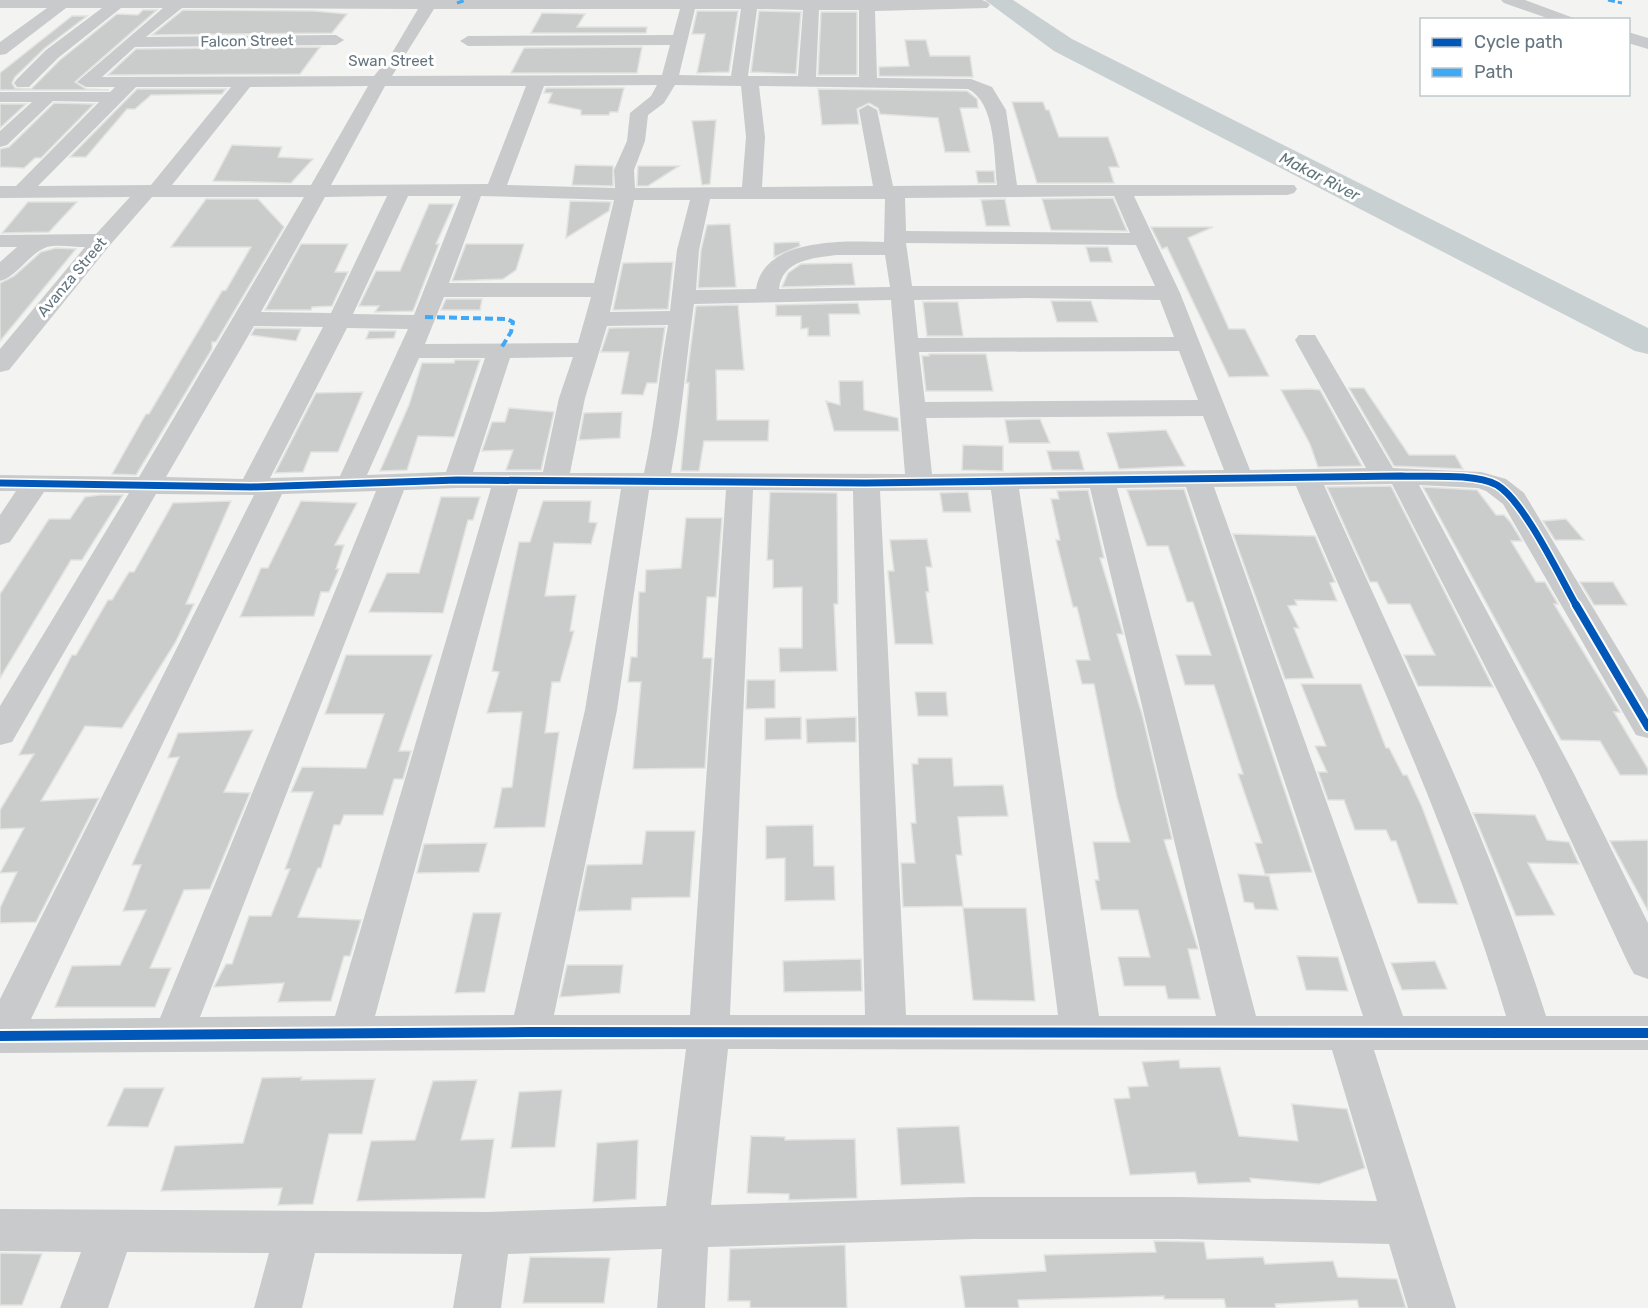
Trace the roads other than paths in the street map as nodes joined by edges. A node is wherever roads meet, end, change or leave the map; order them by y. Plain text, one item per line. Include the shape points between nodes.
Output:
1 (1509, 0) edge
2 (89, 1) edge
3 (249, 1) edge
4 (352, 2) edge
5 (690, 2) edge
6 (63, 3) junction
7 (118, 3) junction
8 (179, 3) junction
9 (429, 3) junction
10 (651, 3) junction
11 (750, 3) junction
12 (812, 3) junction
13 (3, 5) edge
14 (982, 5) dead end
15 (864, 6) junction
16 (1565, 18) edge
17 (157, 21) junction
18 (645, 21) dead end
19 (664, 21) dead end
20 (180, 22) dead end
21 (398, 22) dead end
22 (419, 22) junction
23 (443, 22) dead end
24 (477, 22) dead end
25 (684, 22) junction
26 (1630, 38) edge
27 (678, 40) junction
28 (132, 42) junction
29 (1648, 44) edge
30 (0, 50) edge
31 (323, 60) dead end
32 (396, 60) junction
33 (420, 61) dead end
34 (110, 62) junction
35 (134, 62) dead end
36 (378, 70) junction
37 (537, 80) junction
38 (669, 80) junction
39 (132, 81) junction
40 (244, 81) junction
41 (744, 81) junction
42 (807, 81) junction
43 (868, 81) junction
44 (86, 82) junction
45 (0, 83) edge
46 (23, 83) junction
47 (48, 96) junction
48 (0, 97) edge
49 (114, 97) junction
50 (868, 110) dead end
51 (0, 141) edge
52 (1287, 189) dead end
53 (319, 190) junction
54 (1008, 190) junction
55 (1121, 190) junction
56 (152, 191) junction
57 (400, 191) junction
58 (484, 191) junction
59 (0, 192) edge
60 (21, 192) junction
61 (751, 193) junction
62 (890, 193) junction
63 (625, 194) junction
64 (701, 194) junction
65 (1143, 239) junction
66 (102, 240) junction
67 (0, 241) edge
68 (42, 241) junction
69 (895, 243) junction
70 (0, 274) edge
71 (435, 290) junction
72 (603, 290) junction
73 (902, 292) junction
74 (1169, 293) junction
75 (767, 294) junction
76 (683, 307) junction
77 (246, 319) junction
78 (597, 319) junction
79 (339, 320) junction
80 (423, 322) junction
81 (1307, 340) dead end
82 (1187, 344) junction
83 (906, 345) junction
84 (500, 350) junction
85 (586, 350) junction
86 (410, 351) junction
87 (0, 364) edge
88 (1212, 408) junction
89 (912, 410) junction
90 (1306, 476) junction
91 (1393, 476) junction
92 (1197, 478) junction
93 (1240, 478) junction
94 (1101, 479) junction
95 (457, 480) junction
96 (507, 480) junction
97 (555, 481) junction
98 (393, 482) junction
99 (920, 482) junction
100 (1004, 482) junction
101 (0, 483) edge
102 (36, 483) junction
103 (350, 483) junction
104 (646, 483) junction
105 (740, 483) junction
106 (866, 483) junction
107 (147, 486) junction
108 (262, 486) junction
109 (0, 536) edge
110 (1648, 727) edge
111 (0, 734) edge
112 (1648, 963) edge
113 (530, 1032) junction
114 (709, 1032) junction
115 (886, 1032) junction
116 (1081, 1032) junction
117 (1239, 1032) junction
118 (174, 1033) junction
119 (1368, 1033) junction
120 (1531, 1033) junction
121 (1648, 1033) edge
122 (350, 1034) junction
123 (1, 1036) edge
124 (1405, 1223) junction
125 (686, 1228) junction
126 (0, 1230) edge
127 (111, 1232) junction
128 (297, 1232) junction
129 (488, 1233) junction
130 (84, 1308) edge
131 (278, 1308) edge
132 (477, 1308) edge
133 (681, 1308) edge
134 (1432, 1308) edge

1 - 16 street
2 - 6 street
2 - 7 street
3 - 4 street
3 - 8 street
4 - 9 street
5 - 10 street
5 - 11 street
5 - 25 street
6 - 13 street
6 - 30 street
7 - 8 street
7 - 46 street via 52,54
8 - 17 street
9 - 10 street
9 - 22 street
10 - 18 street
11 - 12 street
11 - 41 street
12 - 15 street
12 - 42 street
14 - 15 street
15 - 43 street
17 - 20 street
17 - 28 street
19 - 25 street
21 - 22 street
22 - 23 street
22 - 32 street
24 - 27 street via 465,46
25 - 27 street
26 - 29 street
27 - 38 street via 666,60
28 - 31 street, Falcon Street via 342,34
28 - 34 street
32 - 33 street, Swan Street
32 - 36 street, Swan Street
34 - 35 street
34 - 44 street
36 - 37 street
36 - 40 street
36 - 53 street
37 - 38 street
37 - 58 street
38 - 41 street
38 - 63 street via 658,99 639,113 636,141 624,170
39 - 40 street
39 - 44 street
39 - 49 street
40 - 56 street, Avanza Street
41 - 42 street
41 - 61 street via 757,125
42 - 43 street
43 - 54 street via 961,83 986,91 997,110
44 - 46 street
45 - 46 street
47 - 48 street
47 - 49 street
47 - 51 street
49 - 60 street
50 - 62 street
52 - 55 street
53 - 56 street
53 - 57 street
53 - 77 street
54 - 55 street
54 - 62 street
55 - 65 street
56 - 60 street
56 - 66 street, Avanza Street
57 - 58 street
57 - 79 street
58 - 63 street via 569,186
58 - 71 street
59 - 60 street
61 - 62 street
61 - 64 street
62 - 69 street
63 - 64 street
63 - 72 street
64 - 76 street via 688,250
65 - 69 street
65 - 74 street
66 - 68 street
66 - 87 street, Avanza Street
67 - 68 street
68 - 70 street via 18,256
69 - 73 street
69 - 75 street via 789,257 769,274
71 - 72 street
71 - 80 street
72 - 78 street
73 - 74 street
73 - 75 street
73 - 83 street
74 - 82 street
75 - 76 street
76 - 78 street
76 - 104 street via 666,436
77 - 79 street
77 - 107 street
78 - 85 street
79 - 80 street
79 - 108 street
80 - 86 street
81 - 91 street
82 - 83 street
82 - 88 street
83 - 89 street
84 - 85 street
84 - 86 street
84 - 95 street
85 - 97 street
86 - 103 street
88 - 89 street
88 - 93 street
89 - 99 street
90 - 91 street
90 - 93 street
90 - 120 street via 1451,810 1502,938
91 - 110 street via 1473,478 1507,492
91 - 112 street via 1556,772
92 - 93 street
92 - 94 street
92 - 119 street
94 - 100 street
94 - 117 street via 1217,931
95 - 96 street
95 - 98 street
96 - 97 street
96 - 122 street
97 - 104 street
98 - 103 street
98 - 118 street
99 - 100 street
99 - 106 street
100 - 116 street
101 - 102 street
102 - 107 street
102 - 109 street
103 - 108 street
104 - 105 street
104 - 113 street
105 - 106 street
105 - 114 street
106 - 115 street
107 - 108 street
107 - 111 street
108 - 123 street
113 - 114 street
113 - 122 street
114 - 115 street
114 - 125 street
115 - 116 street
116 - 117 street
117 - 119 street
118 - 122 street
118 - 123 street
119 - 120 street
119 - 124 street
120 - 121 street
124 - 125 street via 973,1218
124 - 134 street
125 - 129 street
125 - 133 street
126 - 127 street
127 - 128 street
127 - 130 street
128 - 129 street
128 - 131 street
129 - 132 street

